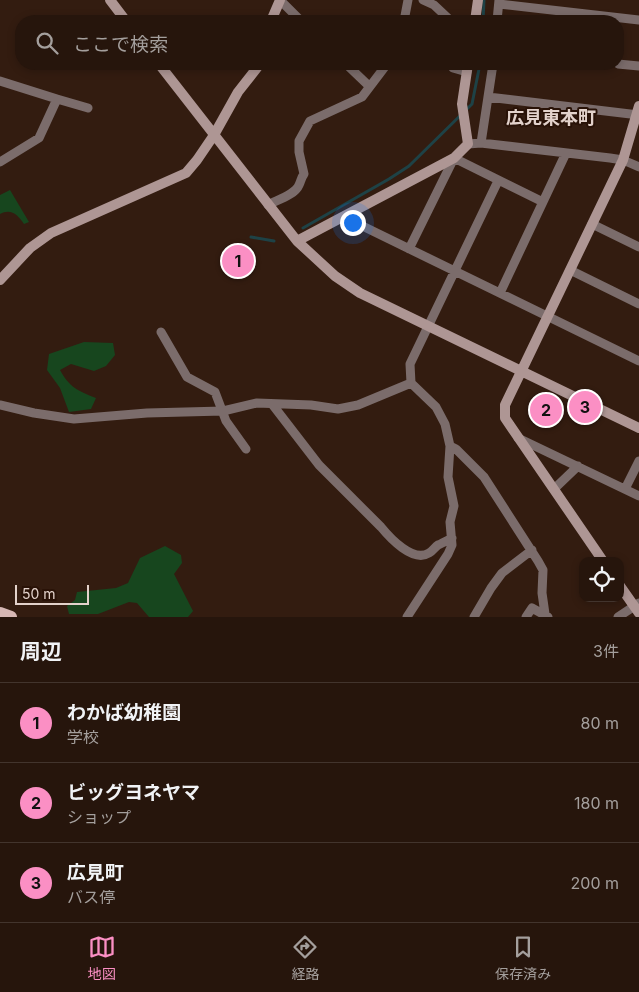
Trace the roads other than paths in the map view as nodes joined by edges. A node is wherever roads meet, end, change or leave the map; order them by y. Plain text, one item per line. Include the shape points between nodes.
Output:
1 (110, 0) edge
2 (280, 0) edge
3 (408, 0) edge
4 (423, 0) edge
5 (478, 0) edge
6 (499, 2) edge
7 (121, 15) edge
8 (274, 15) edge
9 (295, 15) edge
10 (405, 15) edge
11 (445, 15) edge
12 (476, 15) edge
13 (498, 15) edge
14 (600, 15) edge
15 (624, 18) edge
16 (639, 20) edge
17 (624, 65) edge
18 (639, 66) edge
19 (164, 70) edge
20 (255, 70) edge
21 (352, 70) edge
22 (382, 70) edge
23 (468, 70) edge
24 (492, 70) edge
25 (0, 81) edge
26 (369, 86) junction
27 (488, 97) junction
28 (57, 99) junction
29 (88, 108) dead end
30 (638, 112) edge
31 (214, 135) junction
32 (482, 143) junction
33 (468, 144) junction
34 (566, 153) junction
35 (454, 158) junction
36 (623, 160) junction
37 (0, 162) edge
38 (639, 167) edge
39 (498, 181) junction
40 (543, 202) junction
41 (268, 205) junction
42 (344, 217) junction
43 (592, 224) junction
44 (297, 241) junction
45 (639, 245) edge
46 (409, 249) junction
47 (570, 270) junction
48 (454, 271) junction
49 (0, 280) edge
50 (500, 293) junction
51 (639, 304) edge
52 (548, 317) junction
53 (428, 326) junction
54 (161, 332) dead end
55 (639, 361) edge
56 (521, 372) junction
57 (411, 383) junction
58 (272, 404) junction
59 (0, 405) edge
60 (223, 411) junction
61 (639, 428) edge
62 (518, 438) junction
63 (450, 446) junction
64 (246, 449) dead end
65 (639, 462) edge
66 (578, 466) junction
67 (625, 489) junction
68 (554, 490) junction
69 (639, 496) edge
70 (452, 538) junction
71 (532, 550) junction
72 (600, 557) edge
73 (624, 591) edge
74 (637, 607) edge
75 (0, 613) edge
76 (546, 616) edge
77 (11, 617) edge
78 (407, 617) edge
79 (474, 617) edge
80 (526, 617) edge
81 (618, 617) edge

1 - 7 street
2 - 8 street
2 - 9 street
3 - 10 street
4 - 11 street
5 - 12 street
6 - 13 street
6 - 14 street
15 - 16 street
17 - 18 street
19 - 31 street
20 - 31 street via 238,92
21 - 26 street
22 - 26 street
23 - 33 street via 462,104
24 - 27 street
25 - 28 street
26 - 41 street via 362,97 310,121 299,141 304,174 299,186 294,192
27 - 30 street
27 - 32 street
28 - 29 street
28 - 37 street via 39,138
30 - 36 street
31 - 41 street
31 - 49 street via 186,172 51,233 30,248
32 - 33 street
32 - 34 street
33 - 35 street
34 - 36 street
34 - 40 street
35 - 39 street
35 - 42 street
35 - 46 street
36 - 38 street
36 - 43 street
39 - 40 street
39 - 48 street
40 - 50 street
41 - 44 street
42 - 44 street
42 - 46 street
43 - 45 street
43 - 47 street
44 - 53 street via 335,276 360,293
46 - 48 street
47 - 51 street
47 - 52 street
48 - 50 street
48 - 53 street
50 - 52 street
52 - 55 street
52 - 56 street
53 - 56 street
53 - 57 street via 410,364
54 - 60 street via 187,377 215,392
56 - 61 street
56 - 62 street via 505,405 505,418
57 - 58 street via 358,405 338,409
57 - 63 street via 436,407
58 - 60 street via 257,403
58 - 70 street via 319,465 404,550 429,554
59 - 60 street via 74,419
60 - 64 street via 226,421
62 - 66 street
62 - 68 street
63 - 70 street via 448,477 454,506 450,522
63 - 71 street via 484,477
65 - 67 street
66 - 67 street
66 - 68 street
67 - 69 street
68 - 72 street
70 - 78 street via 448,554
71 - 76 street via 543,570
71 - 79 street via 502,573
73 - 74 street
74 - 81 street
75 - 77 main road
76 - 80 street via 532,608

